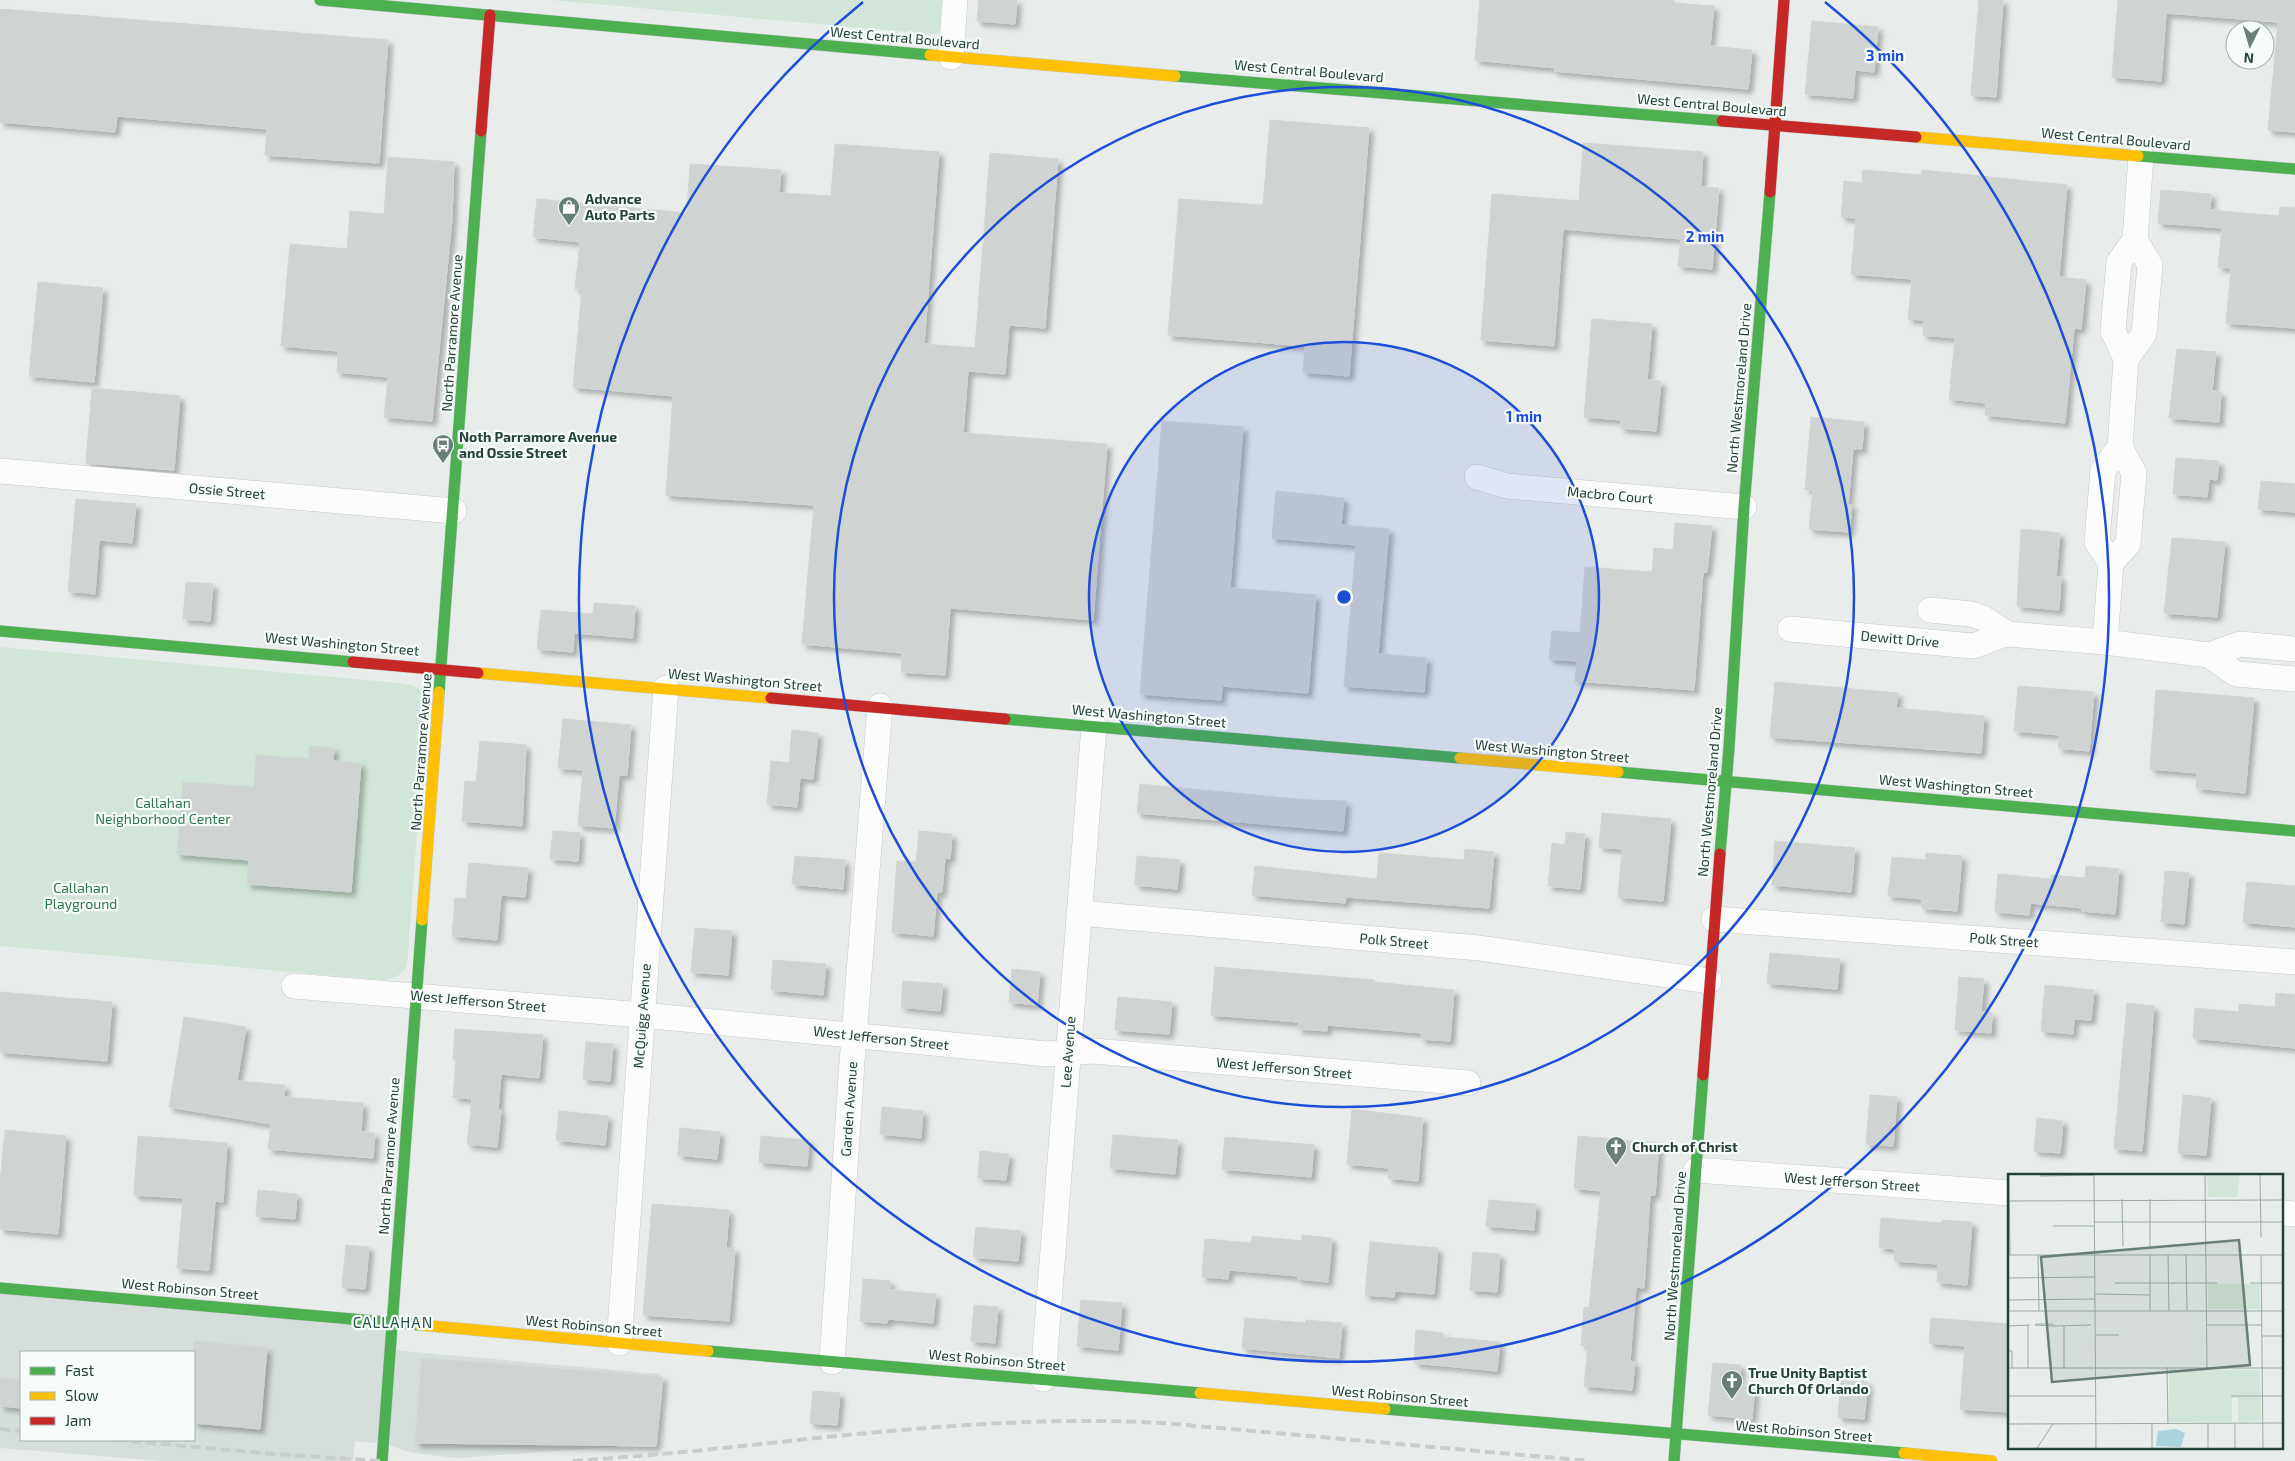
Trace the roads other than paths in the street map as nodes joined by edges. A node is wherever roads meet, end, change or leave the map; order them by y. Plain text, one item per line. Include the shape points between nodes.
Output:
1 (320, 0) edge
2 (955, 0) edge
3 (1784, 0) edge
4 (490, 15) junction
5 (951, 57) junction
6 (1774, 126) junction
7 (2142, 156) junction
8 (2295, 169) edge
9 (0, 471) edge
10 (1477, 478) dead end
11 (1744, 507) junction
12 (454, 511) junction
13 (1930, 610) dead end
14 (1790, 629) dead end
15 (0, 630) edge
16 (2008, 634) junction
17 (2105, 642) junction
18 (2295, 649) edge
19 (2209, 655) junction
20 (442, 668) junction
21 (2295, 679) edge
22 (666, 688) junction
23 (880, 706) junction
24 (1094, 726) junction
25 (1727, 782) junction
26 (2295, 831) edge
27 (1078, 914) junction
28 (1714, 919) junction
29 (2295, 962) edge
30 (1709, 981) junction
31 (294, 986) dead end
32 (417, 996) junction
33 (642, 1015) junction
34 (854, 1035) junction
35 (1068, 1052) junction
36 (1468, 1083) dead end
37 (1696, 1170) junction
38 (2008, 1193) edge
39 (2282, 1213) edge
40 (2295, 1214) edge
41 (0, 1288) edge
42 (392, 1322) junction
43 (619, 1344) junction
44 (832, 1362) junction
45 (1044, 1379) junction
46 (1676, 1435) junction
47 (382, 1461) edge
48 (1674, 1461) edge
49 (1992, 1461) edge

1 - 4 street, West Central Boulevard
2 - 5 street
3 - 6 street, North Westmoreland Drive
4 - 5 street, West Central Boulevard
4 - 12 street, North Parramore Avenue
5 - 6 street, West Central Boulevard
6 - 7 street, West Central Boulevard
6 - 11 street, North Westmoreland Drive
7 - 8 street, West Central Boulevard
7 - 17 street via 2135,240 2119,262 2113,331 2126,359 2120,448 2103,470 2097,542 2111,564
9 - 12 street, Ossie Street
10 - 11 street, Macbro Court via 1507,486
11 - 25 street, North Westmoreland Drive
12 - 20 street, North Parramore Avenue
13 - 16 street, Dewitt Drive via 1971,614
14 - 16 street, Dewitt Drive via 1972,646
15 - 20 street, West Washington Street
16 - 17 street, Dewitt Drive
17 - 19 street, Dewitt Drive
18 - 19 street, Dewitt Drive via 2240,644
19 - 21 street, Dewitt Drive via 2236,674
20 - 22 street, West Washington Street
20 - 32 street, North Parramore Avenue
22 - 23 street, West Washington Street
22 - 33 street, McQuigg Avenue
23 - 24 street, West Washington Street
23 - 34 street, Garden Avenue
24 - 25 street, West Washington Street
24 - 27 street, Lee Avenue
25 - 26 street, West Washington Street
25 - 28 street, North Westmoreland Drive
27 - 30 street, Polk Street via 1479,948
27 - 35 street, Lee Avenue
28 - 29 street, Polk Street
28 - 30 street, North Westmoreland Drive
30 - 37 street, North Westmoreland Drive
31 - 32 street, West Jefferson Street
32 - 33 street, West Jefferson Street
32 - 42 street, North Parramore Avenue
33 - 34 street, West Jefferson Street
33 - 43 street, McQuigg Avenue
34 - 35 street, West Jefferson Street via 1047,1054
34 - 44 street, Garden Avenue
35 - 36 street, West Jefferson Street via 1104,1052
35 - 45 street, Lee Avenue
37 - 38 street, West Jefferson Street
37 - 46 street, North Westmoreland Drive
39 - 40 street
41 - 42 street, West Robinson Street
42 - 43 street, West Robinson Street
42 - 47 street, North Parramore Avenue
43 - 44 street, West Robinson Street
44 - 45 street, West Robinson Street
45 - 46 street, West Robinson Street
46 - 48 street, North Westmoreland Drive
46 - 49 street, West Robinson Street

